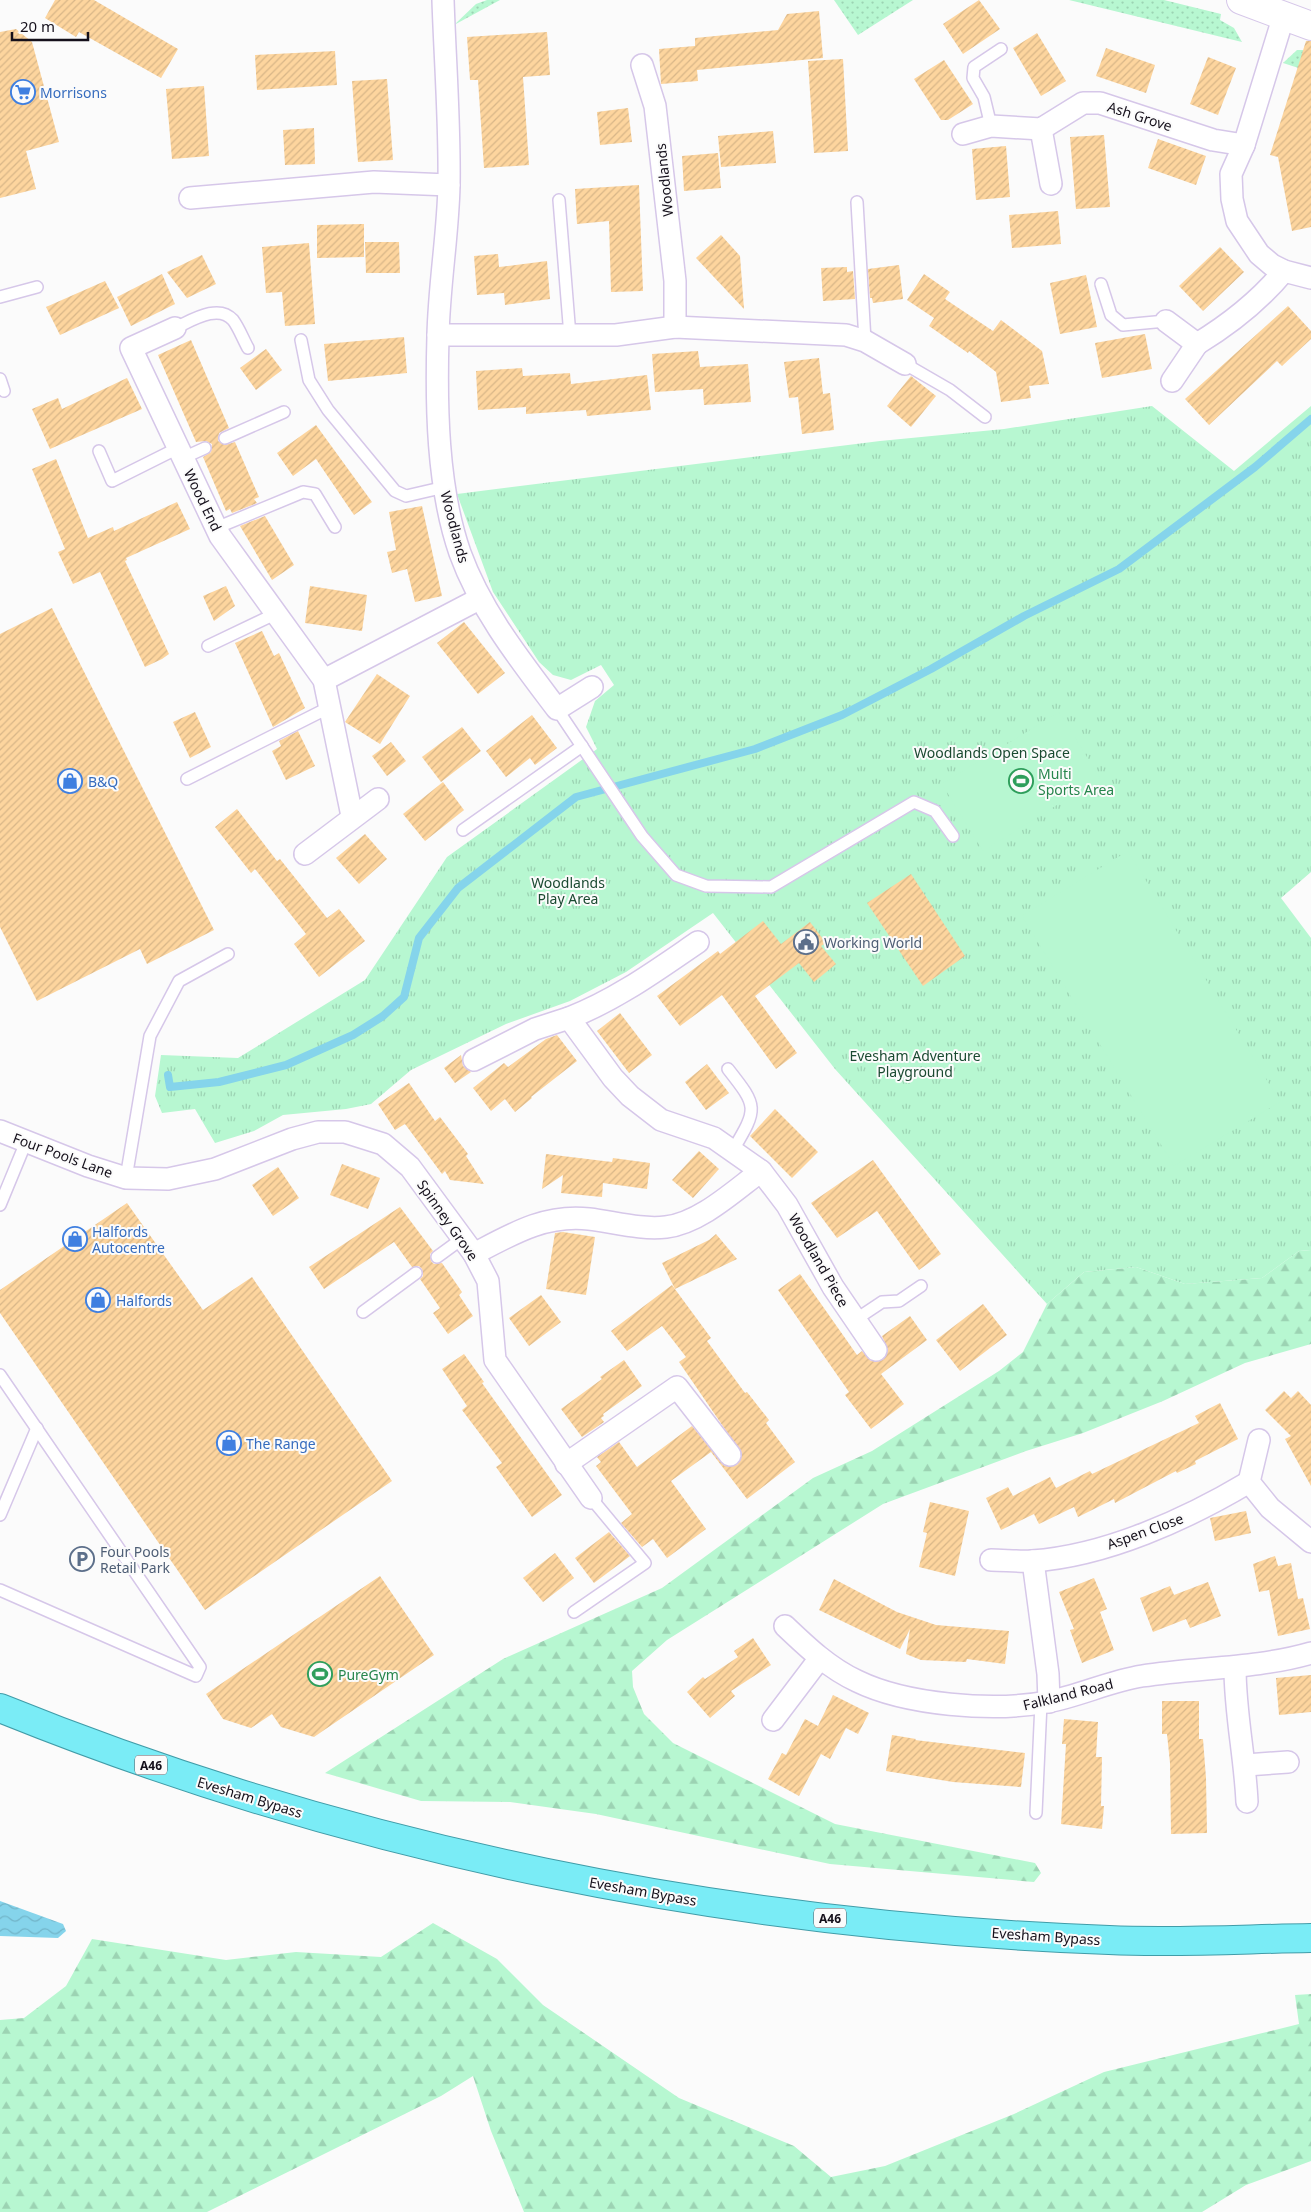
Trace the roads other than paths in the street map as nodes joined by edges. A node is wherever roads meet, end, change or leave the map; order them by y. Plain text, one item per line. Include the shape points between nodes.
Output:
1 (442, 0) edge
2 (1241, 0) edge
3 (1284, 15) junction
4 (1311, 26) edge
5 (1001, 49) dead end
6 (642, 65) dead end
7 (991, 126) junction
8 (1040, 129) junction
9 (963, 134) dead end
10 (1244, 145) junction
11 (1051, 184) dead end
12 (449, 185) junction
13 (190, 198) dead end
14 (559, 200) dead end
15 (857, 202) dead end
16 (1284, 271) junction
17 (1311, 278) edge
18 (1101, 284) dead end
19 (37, 287) dead end
20 (0, 297) edge
21 (1166, 321) joint
22 (175, 328) joint
23 (675, 328) junction
24 (438, 335) junction
25 (570, 336) junction
26 (301, 340) dead end
27 (865, 341) junction
28 (1197, 344) junction
29 (248, 348) dead end
30 (906, 364) joint
31 (0, 379) edge
32 (1172, 382) dead end
33 (4, 391) dead end
34 (284, 412) dead end
35 (985, 417) dead end
36 (225, 438) dead end
37 (205, 448) dead end
38 (99, 451) dead end
39 (181, 453) junction
40 (445, 487) junction
41 (335, 527) dead end
42 (216, 528) junction
43 (479, 598) junction
44 (275, 614) junction
45 (208, 646) dead end
46 (324, 680) junction
47 (592, 687) dead end
48 (330, 708) junction
49 (557, 709) junction
50 (582, 746) junction
51 (187, 779) dead end
52 (378, 799) dead end
53 (352, 816) junction
54 (463, 830) dead end
55 (953, 836) dead end
56 (304, 854) dead end
57 (698, 942) dead end
58 (228, 954) dead end
59 (569, 1018) junction
60 (474, 1060) dead end
61 (728, 1069) dead end
62 (0, 1131) edge
63 (26, 1142) junction
64 (733, 1150) junction
65 (215, 1168) joint
66 (761, 1171) junction
67 (126, 1178) junction
68 (0, 1205) edge
69 (468, 1246) junction
70 (437, 1257) dead end
71 (416, 1273) dead end
72 (921, 1286) dead end
73 (363, 1312) dead end
74 (855, 1320) junction
75 (876, 1350) dead end
76 (0, 1376) edge
77 (37, 1428) junction
78 (1259, 1440) dead end
79 (730, 1455) dead end
80 (566, 1464) junction
81 (1250, 1482) junction
82 (590, 1498) joint
83 (0, 1515) edge
84 (1310, 1542) edge
85 (990, 1560) dead end
86 (1033, 1561) junction
87 (0, 1590) edge
88 (574, 1612) dead end
89 (785, 1626) dead end
90 (1311, 1653) edge
91 (820, 1658) junction
92 (1234, 1668) junction
93 (1045, 1702) junction
94 (0, 1708) edge
95 (773, 1720) dead end
96 (1288, 1762) dead end
97 (1246, 1765) junction
98 (1247, 1802) dead end
99 (1036, 1813) dead end
100 (1311, 1938) edge

1 - 12 street, Woodlands
2 - 3 street
3 - 4 street
3 - 10 street
5 - 7 lane via 974,67 973,78 984,97
6 - 23 street, Woodlands via 655,106 675,281
7 - 8 street
7 - 9 street
8 - 10 street, Ash Grove via 1084,103 1100,103 1213,140
8 - 11 street
10 - 16 street via 1231,174 1237,221 1259,254
12 - 13 street via 374,182
12 - 24 street, Woodlands
14 - 25 lane
15 - 27 lane
16 - 17 street
16 - 28 street via 1225,327
18 - 21 lane via 1111,315 1123,325
19 - 20 lane
21 - 28 street
22 - 29 lane via 210,313 222,313 232,320
22 - 39 street, Wood End via 130,348
23 - 25 street
23 - 27 street via 846,335
24 - 25 street
24 - 40 street, Woodlands
26 - 40 lane via 309,380 323,403 396,492 406,496
27 - 30 street
28 - 32 street
30 - 35 lane via 950,390
31 - 33 lane
34 - 36 lane
37 - 39 lane
38 - 39 lane via 112,481
39 - 42 street, Wood End
40 - 43 street, Woodlands via 460,551
41 - 42 lane via 314,494 303,492
42 - 44 street, Wood End
43 - 46 street
43 - 49 street, Woodlands via 515,654
44 - 45 lane
44 - 46 street, Wood End
46 - 48 street, Wood End
47 - 49 street
48 - 51 lane
48 - 53 street, Wood End
49 - 50 lane
50 - 54 lane
50 - 55 lane via 642,836 676,874 706,886 771,887 914,802 935,811
52 - 53 street
53 - 56 street
57 - 59 street via 592,1009
58 - 67 lane via 179,981 150,1036
59 - 60 street via 535,1029
59 - 64 street, Woodland Piece via 630,1096 661,1120 714,1138
61 - 64 lane via 744,1089 752,1107 749,1123
62 - 63 street, Four Pools Lane
63 - 67 street, Four Pools Lane
63 - 68 lane
64 - 66 street, Woodland Piece
65 - 67 street, Four Pools Lane via 168,1179
65 - 69 street, Spinney Grove via 292,1138 318,1132 345,1132 383,1144 410,1167
66 - 69 street via 706,1213 666,1227 567,1218 544,1221
66 - 74 street, Woodland Piece via 787,1205
69 - 70 lane
69 - 80 street, Spinney Grove via 488,1281 495,1360
71 - 73 lane
72 - 74 lane via 899,1301 882,1302
74 - 75 street, Woodland Piece
76 - 77 lane
77 - 83 lane
77 - 87 lane via 200,1667 196,1676
78 - 81 street
79 - 80 street via 677,1386
80 - 82 street, Spinney Grove
81 - 84 street via 1270,1508
81 - 86 street, Aspen Close via 1205,1508 1154,1531 1085,1551
82 - 88 lane via 644,1563
85 - 86 street, Aspen Close
86 - 93 street via 1048,1674
89 - 91 street, Falkland Road
90 - 92 street, Falkland Road
91 - 93 street, Falkland Road via 857,1681 886,1693 962,1706 1010,1708
91 - 95 street
92 - 93 street, Falkland Road via 1140,1676
92 - 97 street
93 - 99 lane
94 - 100 highway, Evesham Bypass / A46 via 187,1778 408,1843 555,1876 737,1907 900,1927 1111,1940
96 - 97 street
97 - 98 street

